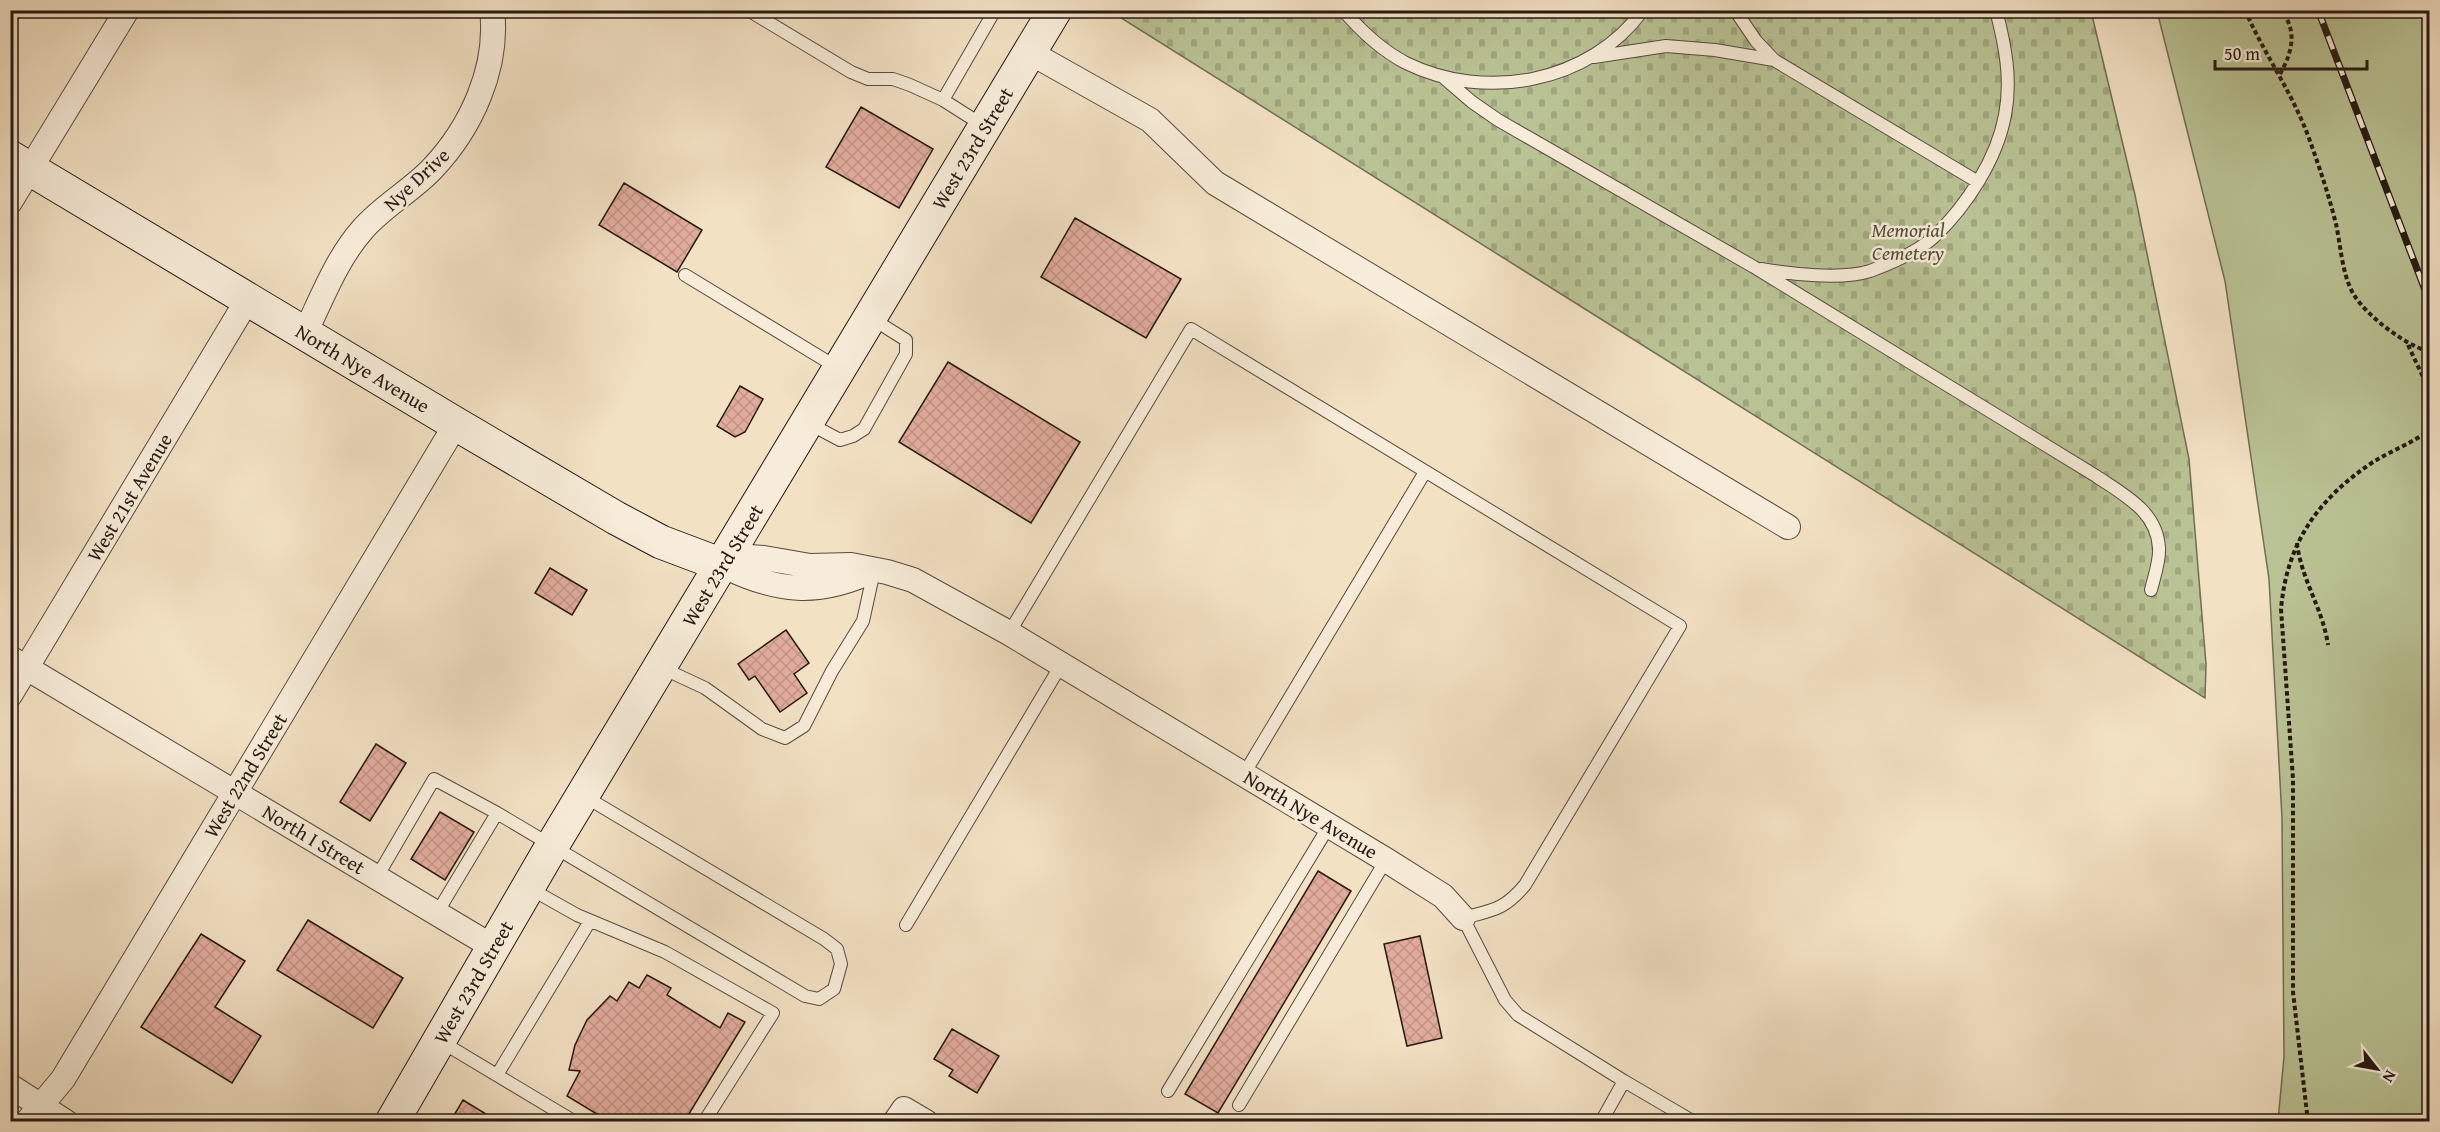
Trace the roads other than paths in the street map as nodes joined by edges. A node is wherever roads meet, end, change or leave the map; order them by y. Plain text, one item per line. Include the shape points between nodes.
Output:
1 (127, 10) edge
2 (492, 10) edge
3 (748, 10) edge
4 (995, 10) edge
5 (1054, 10) edge
6 (1342, 10) edge
7 (1643, 10) edge
8 (1735, 10) edge
9 (1996, 10) edge
10 (1029, 52) junction
11 (1590, 57) junction
12 (1774, 60) junction
13 (1443, 77) junction
14 (943, 100) junction
15 (986, 126) junction
16 (20, 163) edge
17 (1978, 182) junction
18 (10, 202) edge
19 (1754, 267) junction
20 (684, 275) dead end
21 (248, 299) junction
22 (870, 317) junction
23 (306, 333) junction
24 (839, 369) junction
25 (807, 423) junction
26 (456, 424) junction
27 (1425, 472) junction
28 (1788, 527) dead end
29 (722, 565) junction
30 (874, 570) junction
31 (2151, 590) dead end
32 (1009, 633) junction
33 (18, 663) edge
34 (1061, 665) junction
35 (661, 667) junction
36 (10, 695) edge
37 (1244, 774) junction
38 (236, 792) junction
39 (583, 795) junction
40 (497, 813) junction
41 (1329, 826) junction
42 (552, 846) junction
43 (1386, 860) junction
44 (377, 877) junction
45 (528, 887) junction
46 (437, 913) junction
47 (1463, 918) junction
48 (590, 921) junction
49 (906, 925) dead end
50 (493, 947) junction
51 (439, 1040) junction
52 (497, 1075) junction
53 (1624, 1081) junction
54 (10, 1086) edge
55 (1168, 1090) dead end
56 (1239, 1105) dead end
57 (34, 1113) edge
58 (400, 1119) edge
59 (66, 1122) edge
60 (575, 1122) edge
61 (704, 1122) edge
62 (895, 1122) edge
63 (926, 1122) edge
64 (1601, 1122) edge
65 (1694, 1122) edge

1 - 16 street
2 - 23 street, Nye Drive via 488,71 473,111 454,143 431,170 363,228 338,265
3 - 14 lane via 851,72 868,79 910,84
4 - 14 lane
5 - 10 main road, West 23rd Street
6 - 13 lane via 1377,44 1406,63
7 - 11 lane via 1627,29
8 - 12 lane
9 - 17 lane via 2006,45 2005,115
10 - 15 main road, West 23rd Street
10 - 28 street via 1150,120 1215,183
11 - 12 lane via 1666,46
11 - 13 lane via 1544,77 1518,82 1470,82
12 - 17 lane
13 - 19 lane via 1498,120
14 - 15 lane
15 - 22 main road, West 23rd Street
16 - 18 street
16 - 21 main road, North Nye Avenue
17 - 19 lane via 1933,237 1902,258 1868,272 1794,274
19 - 31 lane via 2133,501 2152,520 2160,549
20 - 24 lane
21 - 23 main road, North Nye Avenue
21 - 33 street, West 21st Avenue
22 - 24 main road, West 23rd Street
22 - 25 lane via 906,340 906,354 864,429 840,440
23 - 26 main road, North Nye Avenue
24 - 25 main road, West 23rd Street
25 - 29 main road, West 23rd Street
26 - 29 main road, North Nye Avenue via 650,536
26 - 38 street, West 22nd Street
27 - 32 lane via 1191,329
27 - 37 lane
27 - 47 lane via 1680,626 1525,885 1502,907
29 - 30 street, North Nye Avenue via 763,583 802,588 836,584
29 - 35 main road, West 23rd Street
30 - 32 street, North Nye Avenue via 913,580
30 - 35 lane via 863,621 804,726 785,738 762,729 705,688
32 - 34 street, North Nye Avenue
33 - 36 street, West 21st Avenue
33 - 38 street, North I Street
34 - 37 street, North Nye Avenue
34 - 49 lane
35 - 39 main road, West 23rd Street
37 - 41 street, North Nye Avenue
38 - 44 street, North I Street
38 - 57 street, West 22nd Street via 63,1079
39 - 42 main road, West 23rd Street
39 - 42 lane via 831,944 837,949 841,964 834,989 819,999 805,996
40 - 42 lane
40 - 44 lane via 434,779
40 - 46 lane
41 - 43 street, North Nye Avenue
41 - 55 lane
42 - 45 main road, West 23rd Street
43 - 47 street, North Nye Avenue via 1443,896
43 - 56 lane
44 - 46 street, North I Street
45 - 48 lane
45 - 50 main road, West 23rd Street
46 - 50 street, North I Street
47 - 53 lane, North Nye Avenue via 1505,1000 1518,1015
48 - 52 lane
48 - 61 lane via 665,952 773,1013
50 - 51 main road, West 23rd Street
51 - 52 lane
51 - 58 main road, West 23rd Street
52 - 60 lane
53 - 64 lane
53 - 65 lane, North Nye Avenue
54 - 57 street
57 - 59 street
62 - 63 street via 903,1109

